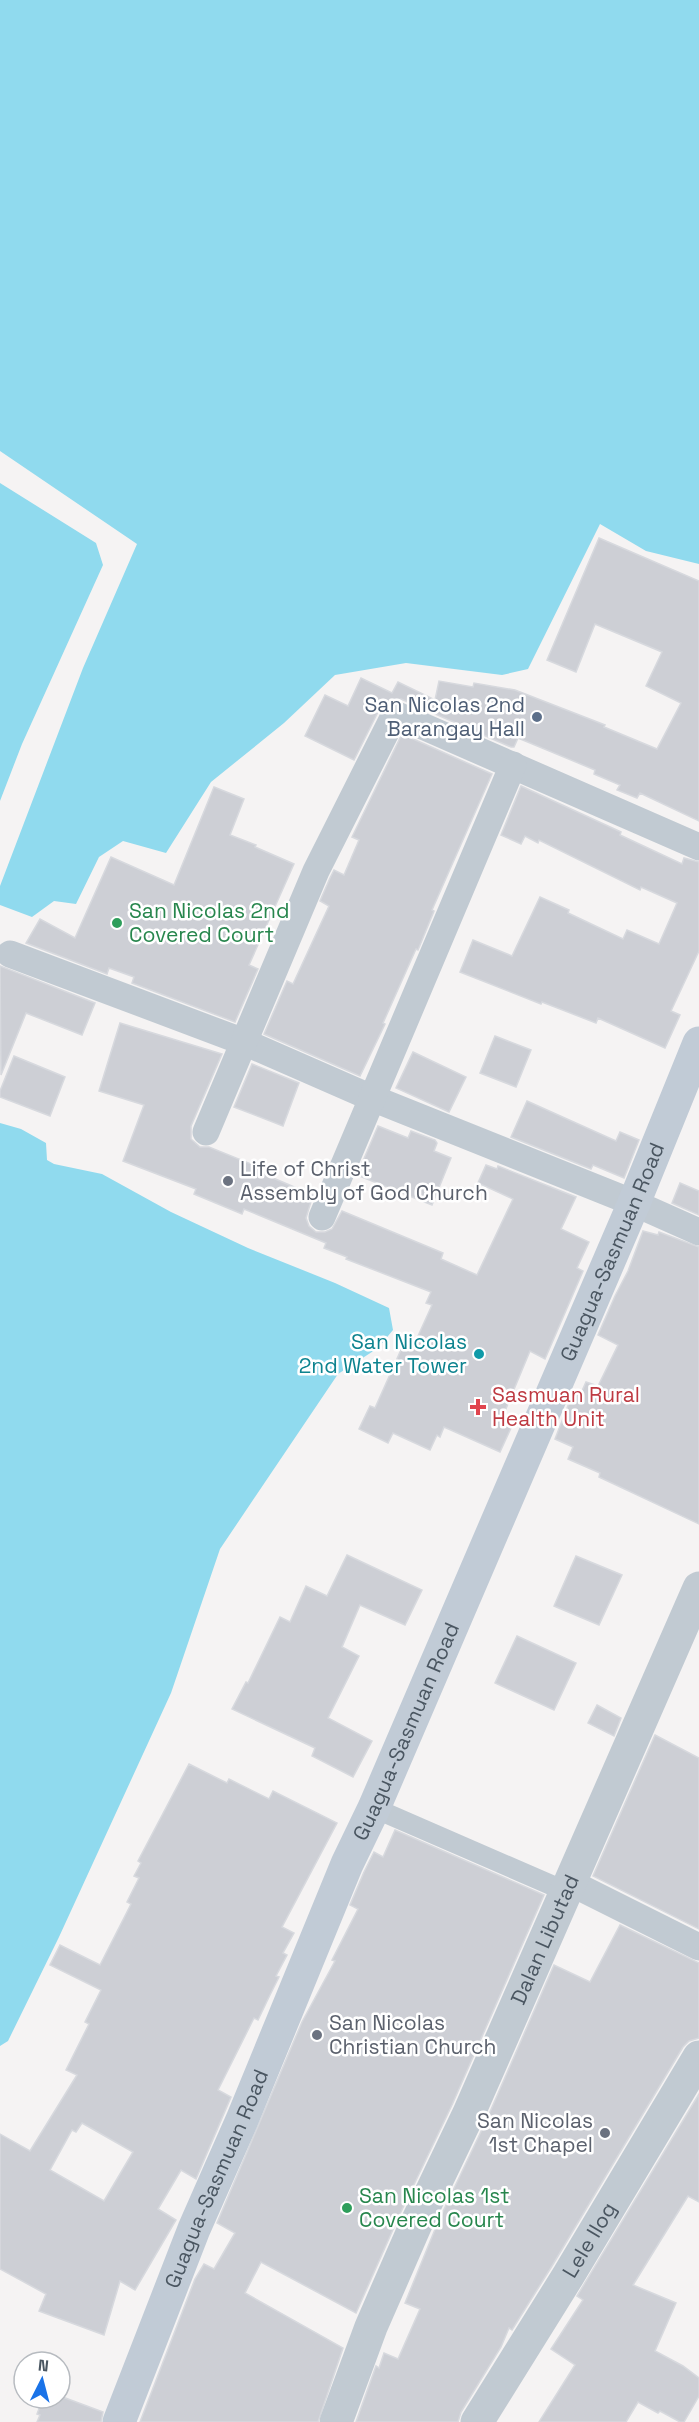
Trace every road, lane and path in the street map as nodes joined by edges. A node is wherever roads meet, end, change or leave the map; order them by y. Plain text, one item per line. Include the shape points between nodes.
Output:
1 (513, 765) junction
2 (699, 848) edge
3 (10, 954) dead end
4 (244, 1042) junction
5 (699, 1043) edge
6 (372, 1098) junction
7 (206, 1132) dead end
8 (634, 1203) junction
9 (322, 1217) dead end
10 (699, 1232) edge
11 (699, 1588) edge
12 (374, 1808) junction
13 (568, 1887) junction
14 (699, 1947) edge
15 (699, 2057) edge
16 (118, 2422) edge
17 (336, 2422) edge
18 (477, 2422) edge

1 - 2 street
1 - 4 street via 395,714 316,871
1 - 6 street
3 - 4 street
4 - 6 street
4 - 7 street
5 - 8 main road, Guagua-Sasmuan Road
6 - 8 street
6 - 9 street
8 - 10 street
8 - 12 main road, Guagua-Sasmuan Road
11 - 13 street, Dalan Libutad
12 - 13 street
12 - 16 main road, Guagua-Sasmuan Road via 194,2229
13 - 14 street
13 - 17 street, Dalan Libutad via 371,2327
15 - 18 street, Lele Ilog

